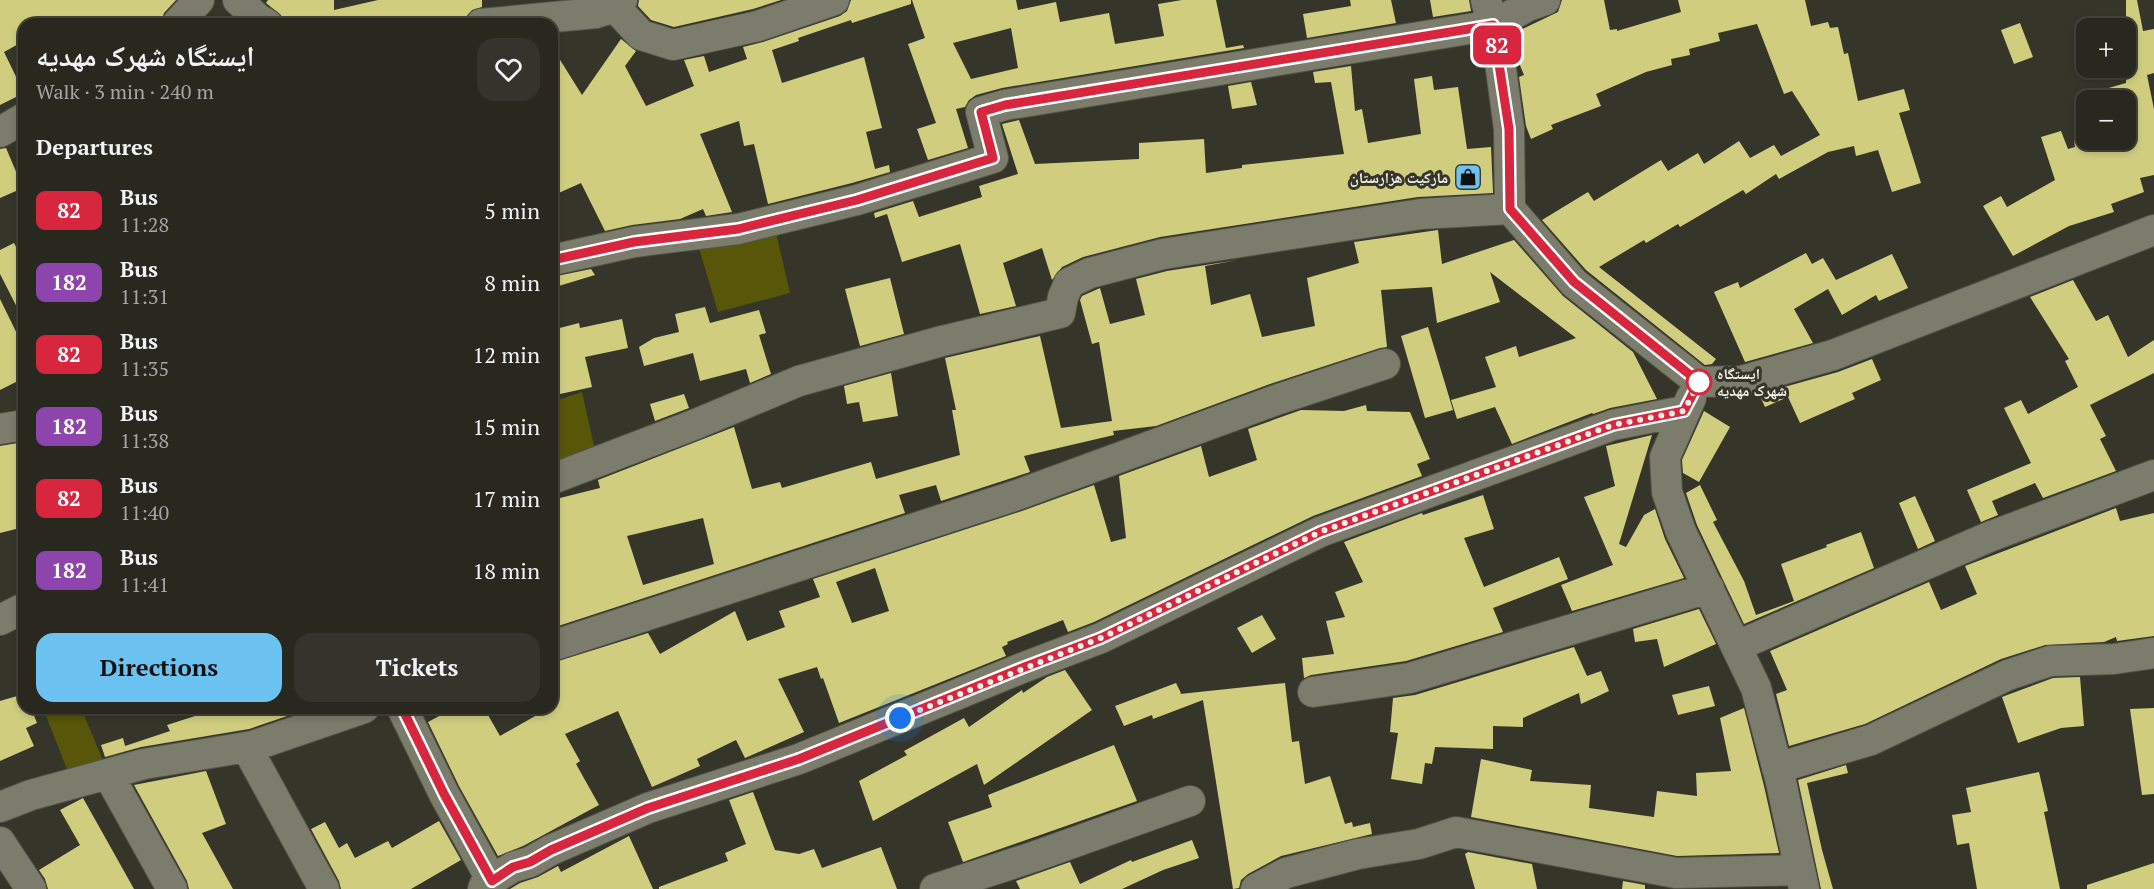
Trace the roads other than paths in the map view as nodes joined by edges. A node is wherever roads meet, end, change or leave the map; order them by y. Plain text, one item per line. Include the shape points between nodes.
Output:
1 (199, 0) edge
2 (237, 0) edge
3 (834, 0) edge
4 (1545, 0) edge
5 (619, 4) edge
6 (1490, 13) edge
7 (182, 18) edge
8 (257, 18) edge
9 (544, 18) edge
10 (18, 122) edge
11 (0, 132) edge
12 (1510, 209) junction
13 (2154, 230) edge
14 (558, 259) edge
15 (1384, 364) dead end
16 (1699, 382) junction
17 (1684, 411) junction
18 (18, 426) edge
19 (0, 429) edge
20 (2154, 475) edge
21 (558, 477) edge
22 (1709, 588) junction
23 (18, 611) edge
24 (0, 620) edge
25 (558, 644) edge
26 (1737, 646) junction
27 (2154, 653) edge
28 (1313, 692) dead end
29 (346, 714) edge
30 (405, 714) edge
31 (247, 748) junction
32 (1777, 768) junction
33 (108, 774) junction
34 (1190, 801) dead end
35 (0, 807) edge
36 (0, 842) edge
37 (1309, 878) edge
38 (1802, 879) edge
39 (487, 885) edge
40 (31, 889) edge
41 (172, 889) edge
42 (324, 889) edge
43 (935, 889) edge
44 (1256, 889) edge

1 - 7 street
2 - 8 street
3 - 5 street via 758,26 673,45 641,34
4 - 6 street
5 - 9 street via 596,13
6 - 12 street via 1509,129
6 - 14 street via 1005,105 981,112 993,158 857,200 738,229 634,242
10 - 11 street
12 - 16 street via 1574,282
12 - 21 street via 1420,214 1163,254 1090,273 1070,283 1060,313 799,381
13 - 16 street via 1833,355 1742,381
15 - 25 street via 1017,495
16 - 17 street
17 - 22 street via 1665,457 1667,492 1681,532
17 - 39 street via 1613,425 1320,532 1101,638 799,759 648,808 513,867
18 - 19 street
20 - 26 street via 1989,537
22 - 26 street
22 - 28 street via 1410,678
23 - 24 street
26 - 32 street via 1756,688
27 - 32 street via 2050,661 2008,675 1871,740
29 - 31 street
30 - 39 street
31 - 33 street via 144,764
31 - 42 street
32 - 38 street
33 - 35 street
33 - 41 street
34 - 43 street
36 - 40 street
37 - 38 street via 1358,854 1419,844 1456,832 1676,873
37 - 44 street via 1286,873

